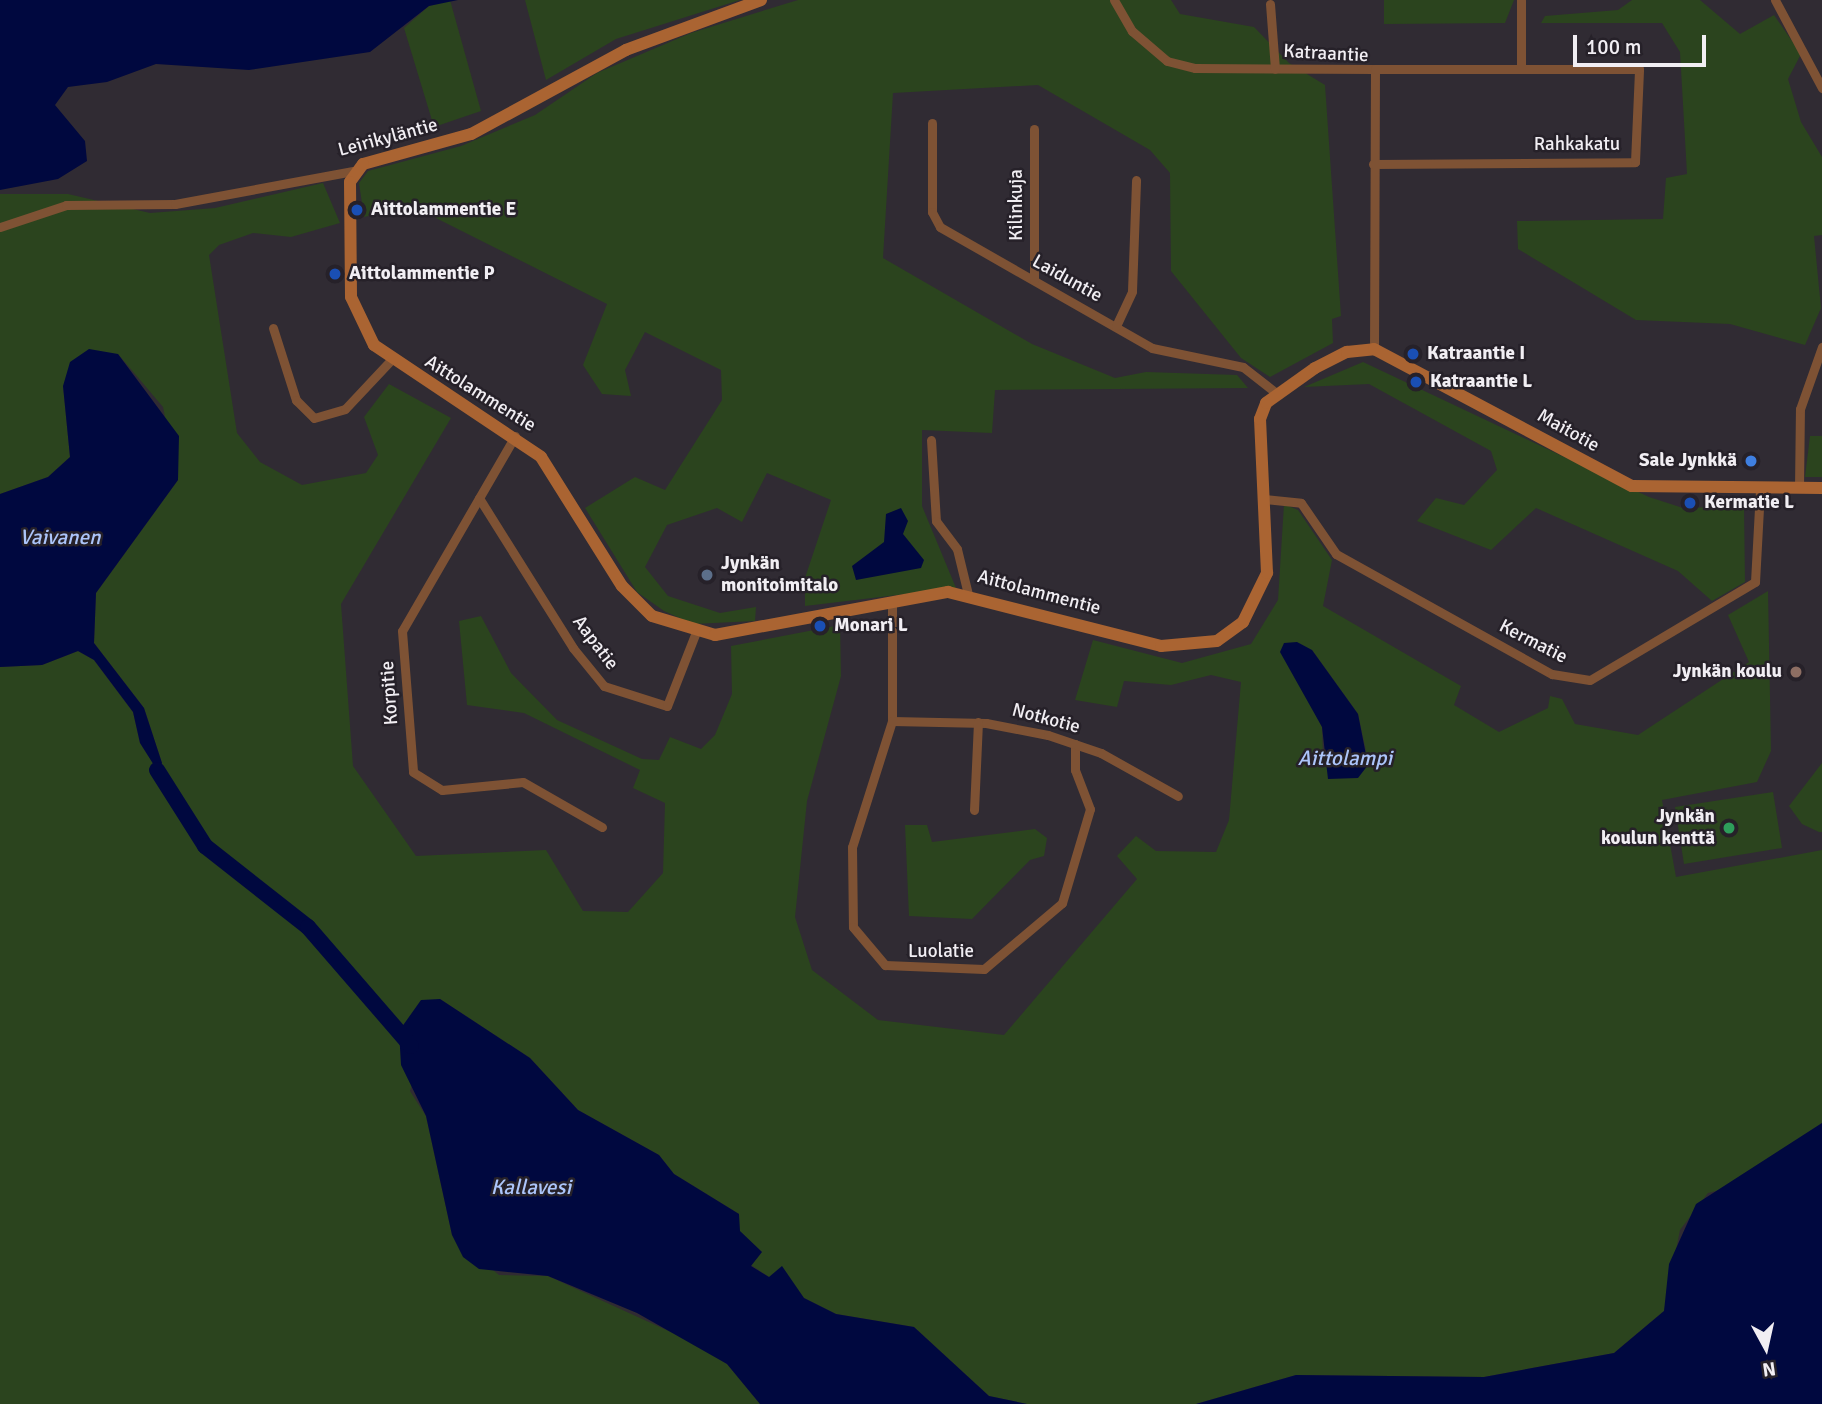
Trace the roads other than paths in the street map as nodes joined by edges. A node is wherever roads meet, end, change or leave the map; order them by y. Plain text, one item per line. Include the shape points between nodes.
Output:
1 (761, 0) edge
2 (1114, 0) edge
3 (1521, 0) edge
4 (1775, 0) edge
5 (1270, 4) dead end
6 (1275, 69) junction
7 (1375, 69) junction
8 (1521, 69) junction
9 (1822, 88) edge
10 (932, 122) dead end
11 (1034, 129) dead end
12 (1373, 164) junction
13 (353, 171) junction
14 (1136, 180) dead end
15 (0, 227) edge
16 (1034, 281) junction
17 (1116, 326) junction
18 (273, 328) dead end
19 (1822, 347) edge
20 (1374, 349) junction
21 (390, 361) junction
22 (1275, 392) junction
23 (515, 436) junction
24 (931, 440) dead end
25 (1799, 488) junction
26 (1822, 488) edge
27 (1760, 489) junction
28 (479, 498) junction
29 (1265, 499) junction
30 (968, 594) junction
31 (892, 601) junction
32 (696, 632) junction
33 (892, 721) junction
34 (978, 722) junction
35 (1075, 744) junction
36 (1178, 796) dead end
37 (974, 810) dead end
38 (602, 827) dead end

1 - 13 street, Leirikyläntie via 626,50 471,134
2 - 6 street, Katraantie via 1132,31 1167,61 1195,68
3 - 8 street
4 - 9 street
5 - 6 street
6 - 7 street, Katraantie
7 - 8 street, Rahkakatu
7 - 12 street, Katraantie
8 - 12 street, Rahkakatu via 1639,69 1635,162
10 - 16 street, Laiduntie via 934,221
11 - 16 street, Kilinkuja
12 - 20 street, Katraantie
13 - 15 street, Leirikyläntie via 175,204 66,205
13 - 21 street, Aittolammentie via 351,298 358,322
14 - 17 street via 1132,291
16 - 17 street, Laiduntie
17 - 22 street, Laiduntie via 1172,357 1243,367
18 - 21 street via 296,400 314,418 345,409
19 - 25 street via 1800,409
20 - 22 street via 1347,352
20 - 27 street, Maitotie via 1632,486
21 - 23 street, Aittolammentie
22 - 29 street, Aittolammentie via 1260,419
23 - 28 street, Korpitie
23 - 32 street, Aittolammentie via 541,457 636,604
24 - 30 street via 936,521 957,549
25 - 26 street, Maitotie
25 - 27 street, Maitotie
27 - 29 street, Kermatie via 1755,582 1590,680 1552,674 1336,554 1301,503
28 - 32 street, Aapatie via 573,648 604,686 667,706
28 - 38 street, Korpitie via 402,631 413,772 442,790 523,782
29 - 30 street, Aittolammentie via 1267,573 1243,622 1217,642 1161,646
30 - 31 street, Aittolammentie
31 - 32 street, Aittolammentie via 729,633
31 - 33 street, Luolatie
33 - 34 street, Notkotie
33 - 35 street, Luolatie via 855,834 852,902 858,937 897,970 984,970 1062,903 1090,809 1075,770
34 - 35 street, Notkotie
34 - 37 street
35 - 36 street, Notkotie

